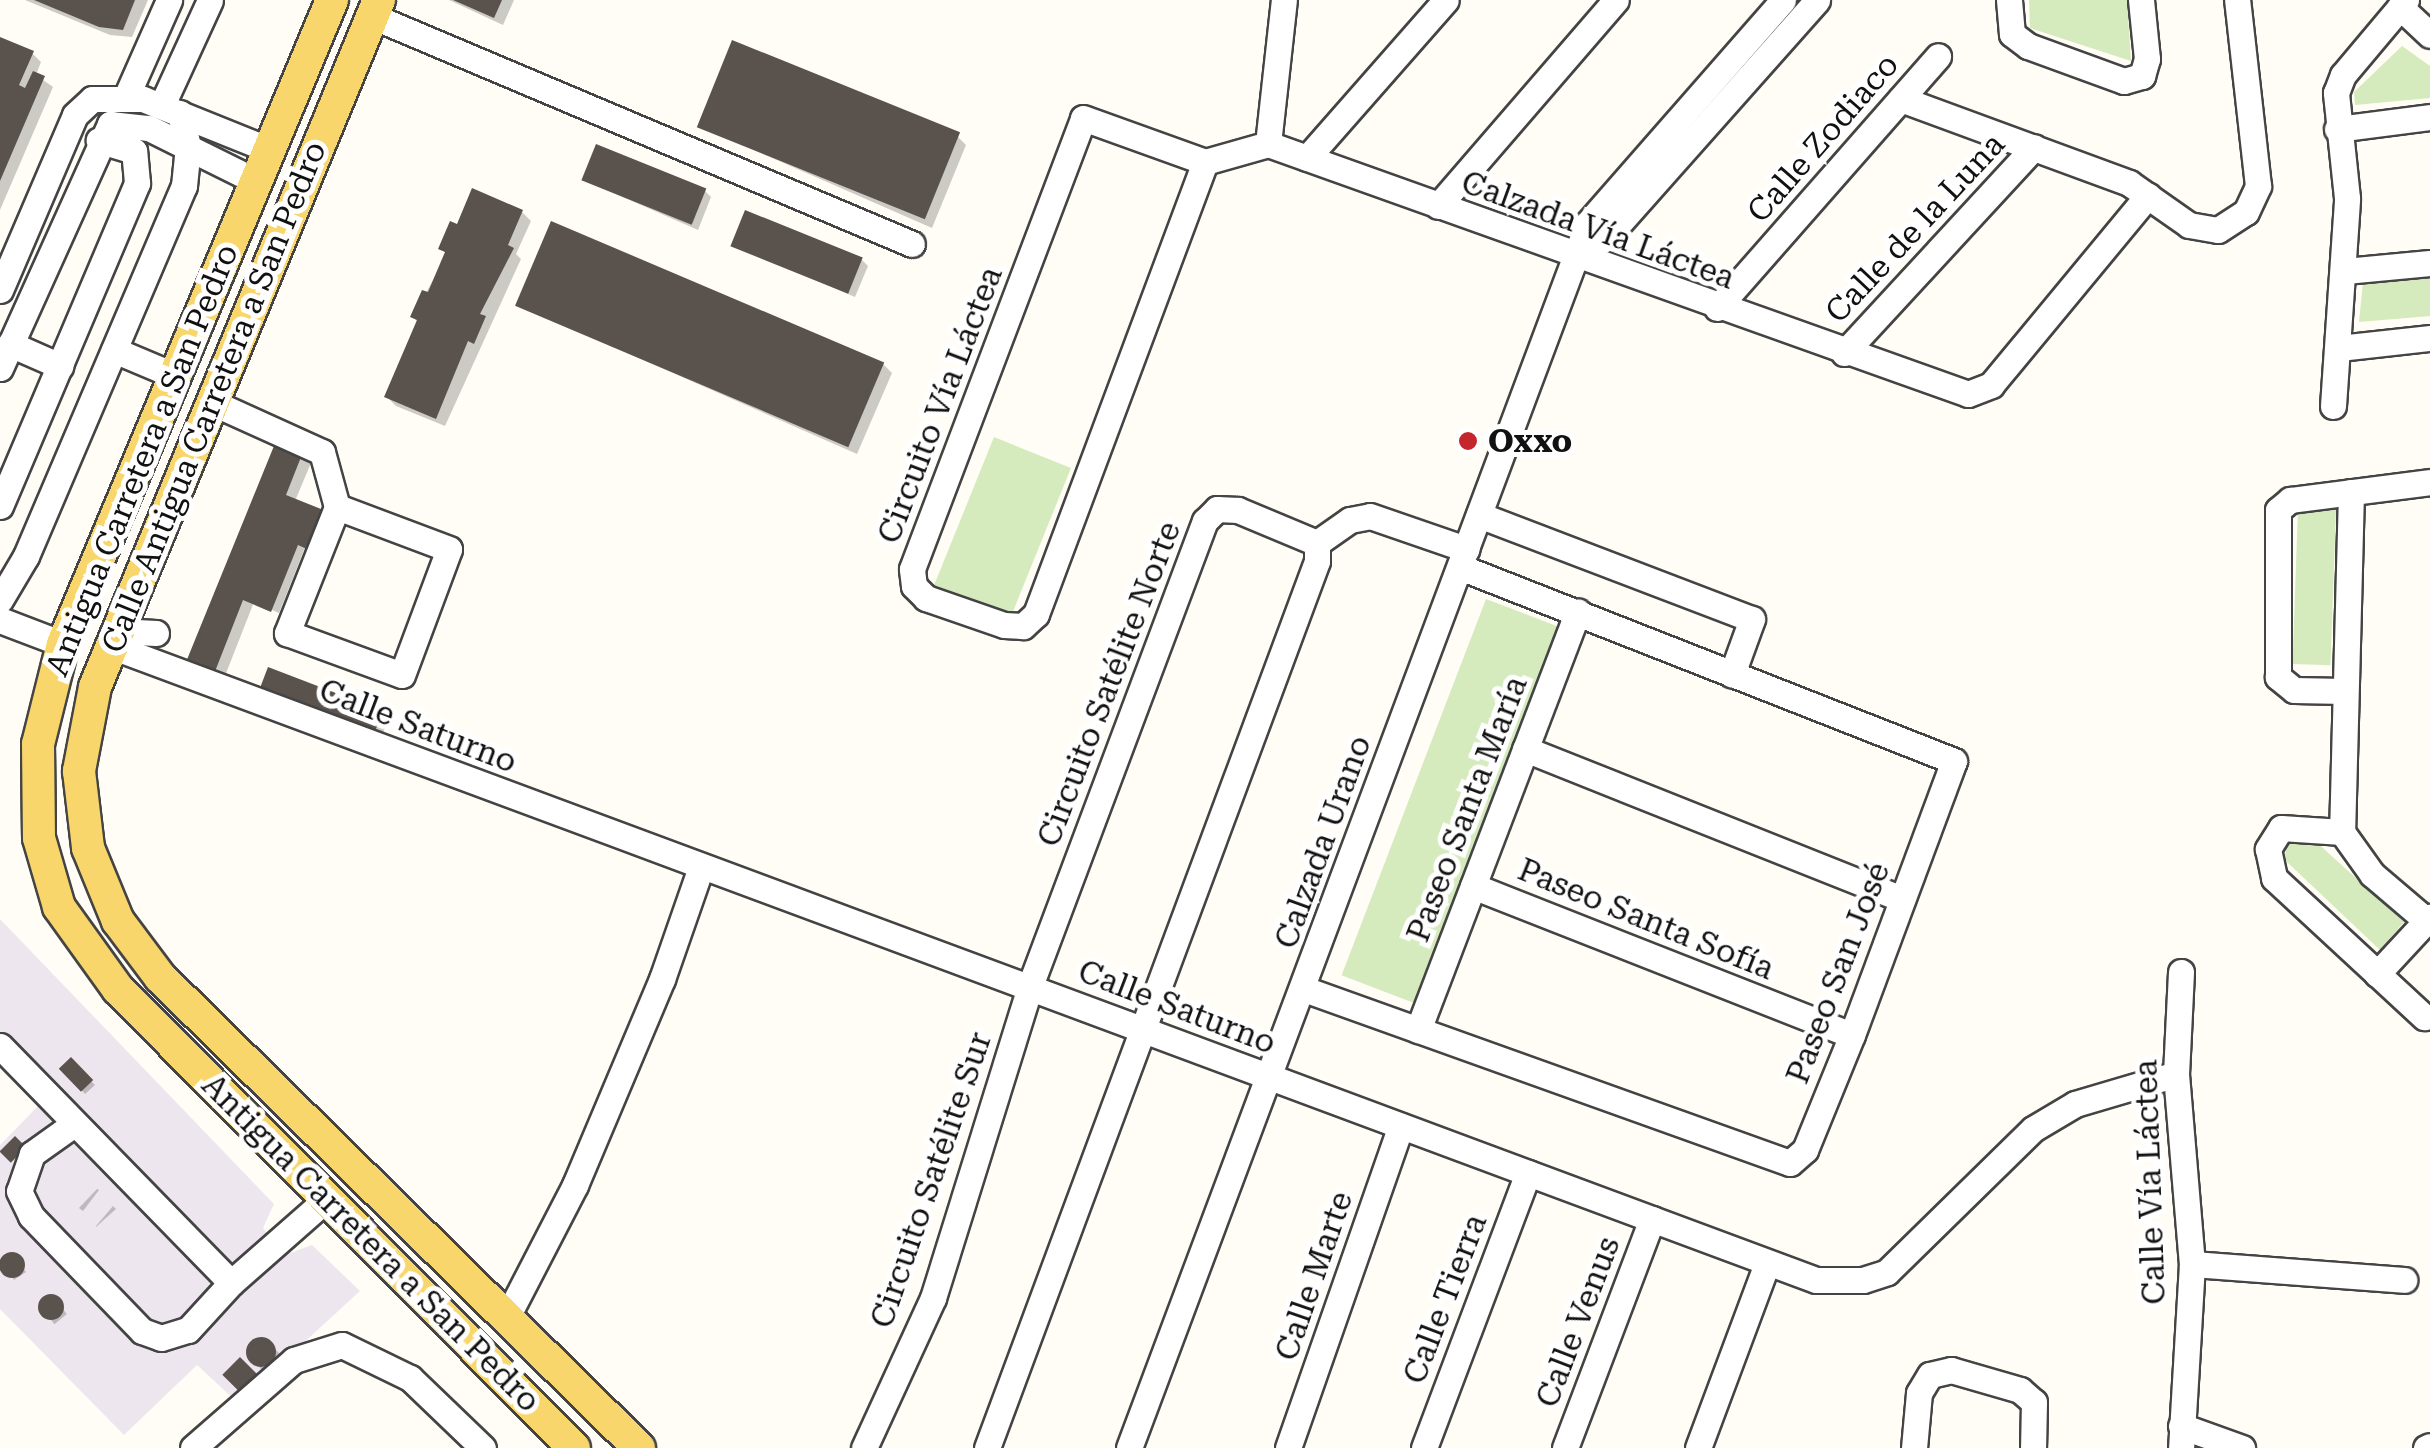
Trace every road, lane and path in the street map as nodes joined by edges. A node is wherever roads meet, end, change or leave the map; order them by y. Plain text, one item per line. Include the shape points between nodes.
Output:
1 (168, 0) edge
2 (210, 0) edge
3 (332, 0) edge
4 (1284, 0) edge
5 (1446, 0) edge
6 (1616, 0) edge
7 (1783, 0) edge
8 (1817, 0) edge
9 (2009, 0) edge
10 (2142, 0) edge
11 (2237, 0) edge
12 (2403, 4) edge
13 (371, 5) edge
14 (2430, 35) edge
15 (1938, 56) dead end
16 (127, 96) junction
17 (1901, 99) junction
18 (171, 109) junction
19 (2430, 117) edge
20 (2337, 129) junction
21 (98, 140) junction
22 (1268, 144) junction
23 (188, 146) junction
24 (2034, 146) junction
25 (270, 150) junction
26 (1307, 158) junction
27 (1205, 162) junction
28 (256, 181) junction
29 (2148, 195) junction
30 (1438, 206) junction
31 (912, 244) dead end
32 (1574, 256) junction
33 (2430, 264) edge
34 (2345, 271) junction
35 (0, 290) edge
36 (1717, 308) junction
37 (245, 311) junction
38 (2430, 338) edge
39 (2339, 348) junction
40 (114, 350) junction
41 (1844, 354) junction
42 (5, 356) edge
43 (60, 366) junction
44 (178, 377) junction
45 (209, 401) junction
46 (2332, 406) dead end
47 (2430, 482) edge
48 (2351, 492) junction
49 (0, 506) edge
50 (336, 507) junction
51 (1479, 515) junction
52 (1317, 542) junction
53 (26, 556) junction
54 (1463, 558) junction
55 (3, 593) edge
56 (1578, 612) junction
57 (0, 617) edge
58 (156, 633) dead end
59 (114, 638) junction
60 (63, 644) junction
61 (1732, 674) junction
62 (2345, 691) junction
63 (1525, 749) junction
64 (80, 801) joint
65 (2342, 832) junction
66 (701, 867) junction
67 (1473, 886) junction
68 (1901, 899) junction
69 (2428, 919) edge
70 (2180, 972) dead end
71 (2376, 974) junction
72 (1030, 986) junction
73 (1304, 989) junction
74 (2424, 1017) dead end
75 (1418, 1030) junction
76 (1145, 1031) junction
77 (1852, 1035) junction
78 (0, 1046) edge
79 (2176, 1074) junction
80 (1271, 1078) junction
81 (74, 1124) junction
82 (1401, 1126) junction
83 (1528, 1173) junction
84 (328, 1197) junction
85 (1652, 1219) junction
86 (1767, 1263) junction
87 (2192, 1264) junction
88 (2404, 1280) dead end
89 (231, 1283) junction
90 (508, 1314) junction
91 (2181, 1437) edge
92 (193, 1448) edge
93 (484, 1448) edge
94 (574, 1448) edge
95 (640, 1448) edge
96 (864, 1448) edge
97 (987, 1448) edge
98 (1129, 1448) edge
99 (1288, 1448) edge
100 (1424, 1448) edge
101 (1565, 1448) edge
102 (1698, 1448) edge
103 (1914, 1448) edge
104 (2032, 1448) edge
105 (2242, 1448) edge

1 - 16 street
2 - 18 street
3 - 25 main road, Antigua Carretera a San Pedro
4 - 22 street
5 - 26 street
6 - 30 street
7 - 32 street, Calzada Urano via 1588,223
8 - 32 street via 1606,238
9 - 10 street via 2012,34 2028,46 2124,82 2142,76 2147,59
11 - 29 street via 2254,200 2230,225 2202,231
12 - 14 street
12 - 20 street via 2343,75
13 - 31 street
13 - 37 main road, Calle Antigua Carretera a San Pedro
15 - 17 street, Calle Zodiaco
16 - 18 street
16 - 35 street via 92,99 75,114
17 - 24 street
17 - 36 street, Calle Zodiaco
18 - 23 street
18 - 25 street
19 - 20 street
20 - 34 street via 2347,198
21 - 23 street via 120,121
21 - 42 street
21 - 43 street via 134,152 140,168
22 - 26 street, Calzada Vía Láctea
22 - 27 street
23 - 28 street
23 - 40 street via 184,186
24 - 29 street
24 - 41 street, Calle de la Luna
25 - 28 main road, Antigua Carretera a San Pedro
26 - 30 street, Calzada Vía Láctea
27 - 27 street, Circuito Vía Láctea via 1036,614 1023,626 1004,625 926,598 914,586 912,569 1083,118
28 - 37 main road via 268,203
28 - 44 main road, Antigua Carretera a San Pedro
29 - 41 street, Calzada Vía Láctea via 1991,385 1968,394
30 - 32 street, Calzada Vía Láctea
32 - 36 street, Calzada Vía Láctea
32 - 51 street, Calzada Urano
33 - 34 street
34 - 39 street
36 - 41 street, Calzada Vía Láctea
37 - 45 main road, Calle Antigua Carretera a San Pedro
38 - 39 street
39 - 46 street
40 - 44 street
40 - 53 street
42 - 43 street
43 - 49 street
44 - 60 main road, Antigua Carretera a San Pedro
45 - 50 street via 322,452
45 - 59 main road, Calle Antigua Carretera a San Pedro
47 - 48 street
48 - 62 street
48 - 62 street via 2290,500 2278,510 2278,678 2294,690
50 - 50 street via 287,633 402,676 449,549
51 - 54 street, Calzada Urano
51 - 61 street via 1752,619
52 - 54 street via 1350,520 1370,516
52 - 72 street, Circuito Satélite Norte via 1238,510 1216,509 1205,521
52 - 76 street via 1317,562
53 - 55 street
53 - 57 street via 13,600
54 - 56 street, Paseo San José via 1513,588
54 - 73 street, Calzada Urano
56 - 61 street, Paseo San José
56 - 63 street, Paseo Santa María
57 - 60 street
58 - 59 street
59 - 64 main road, Calle Antigua Carretera a San Pedro via 82,736
59 - 66 street, Calle Saturno
60 - 84 main road, Antigua Carretera a San Pedro via 38,744 36,801 38,838 59,907 118,989
61 - 68 street, Paseo San José via 1954,760
62 - 65 street
63 - 67 street, Paseo Santa María
63 - 68 street
64 - 90 main road, Antigua Carretera a San Pedro via 100,884 136,948
65 - 69 street via 2372,874
65 - 71 street via 2281,828 2268,849 2269,864 2285,890
66 - 72 street, Calle Saturno
66 - 90 street via 575,1185
67 - 75 street, Paseo Santa María
67 - 77 street, Paseo Santa Sofía
68 - 77 street, Paseo San José
69 - 71 street
70 - 79 street, Calle Vía Láctea
71 - 74 street
72 - 76 street, Calle Saturno
72 - 96 street, Circuito Satélite Sur via 933,1298
73 - 75 street, Paseo San José
73 - 80 street, Calzada Urano
75 - 77 street, Paseo San José via 1790,1163 1804,1150
76 - 80 street, Calle Saturno
76 - 97 street
78 - 81 street
79 - 86 street, Calle Saturno via 2075,1104 2033,1129 1887,1272 1863,1280 1816,1280
79 - 87 street, Calle Vía Láctea
80 - 82 street, Calle Saturno
80 - 98 street, Calzada Urano
81 - 89 street
81 - 89 street via 32,1154 20,1191 31,1216 142,1330 161,1338 188,1330
82 - 83 street, Calle Saturno
82 - 99 street, Calle Marte
83 - 85 street, Calle Saturno
83 - 100 street, Calle Tierra
84 - 89 street
84 - 94 main road, Antigua Carretera a San Pedro
85 - 86 street, Calle Saturno
85 - 101 street, Calle Venus
86 - 102 street
87 - 88 street
87 - 91 street, Calle Vía Láctea
90 - 95 main road, Antigua Carretera a San Pedro
91 - 105 street
92 - 93 street via 294,1360 342,1344 410,1378
103 - 104 street via 1919,1394 1930,1376 1951,1370 2020,1390 2034,1402

